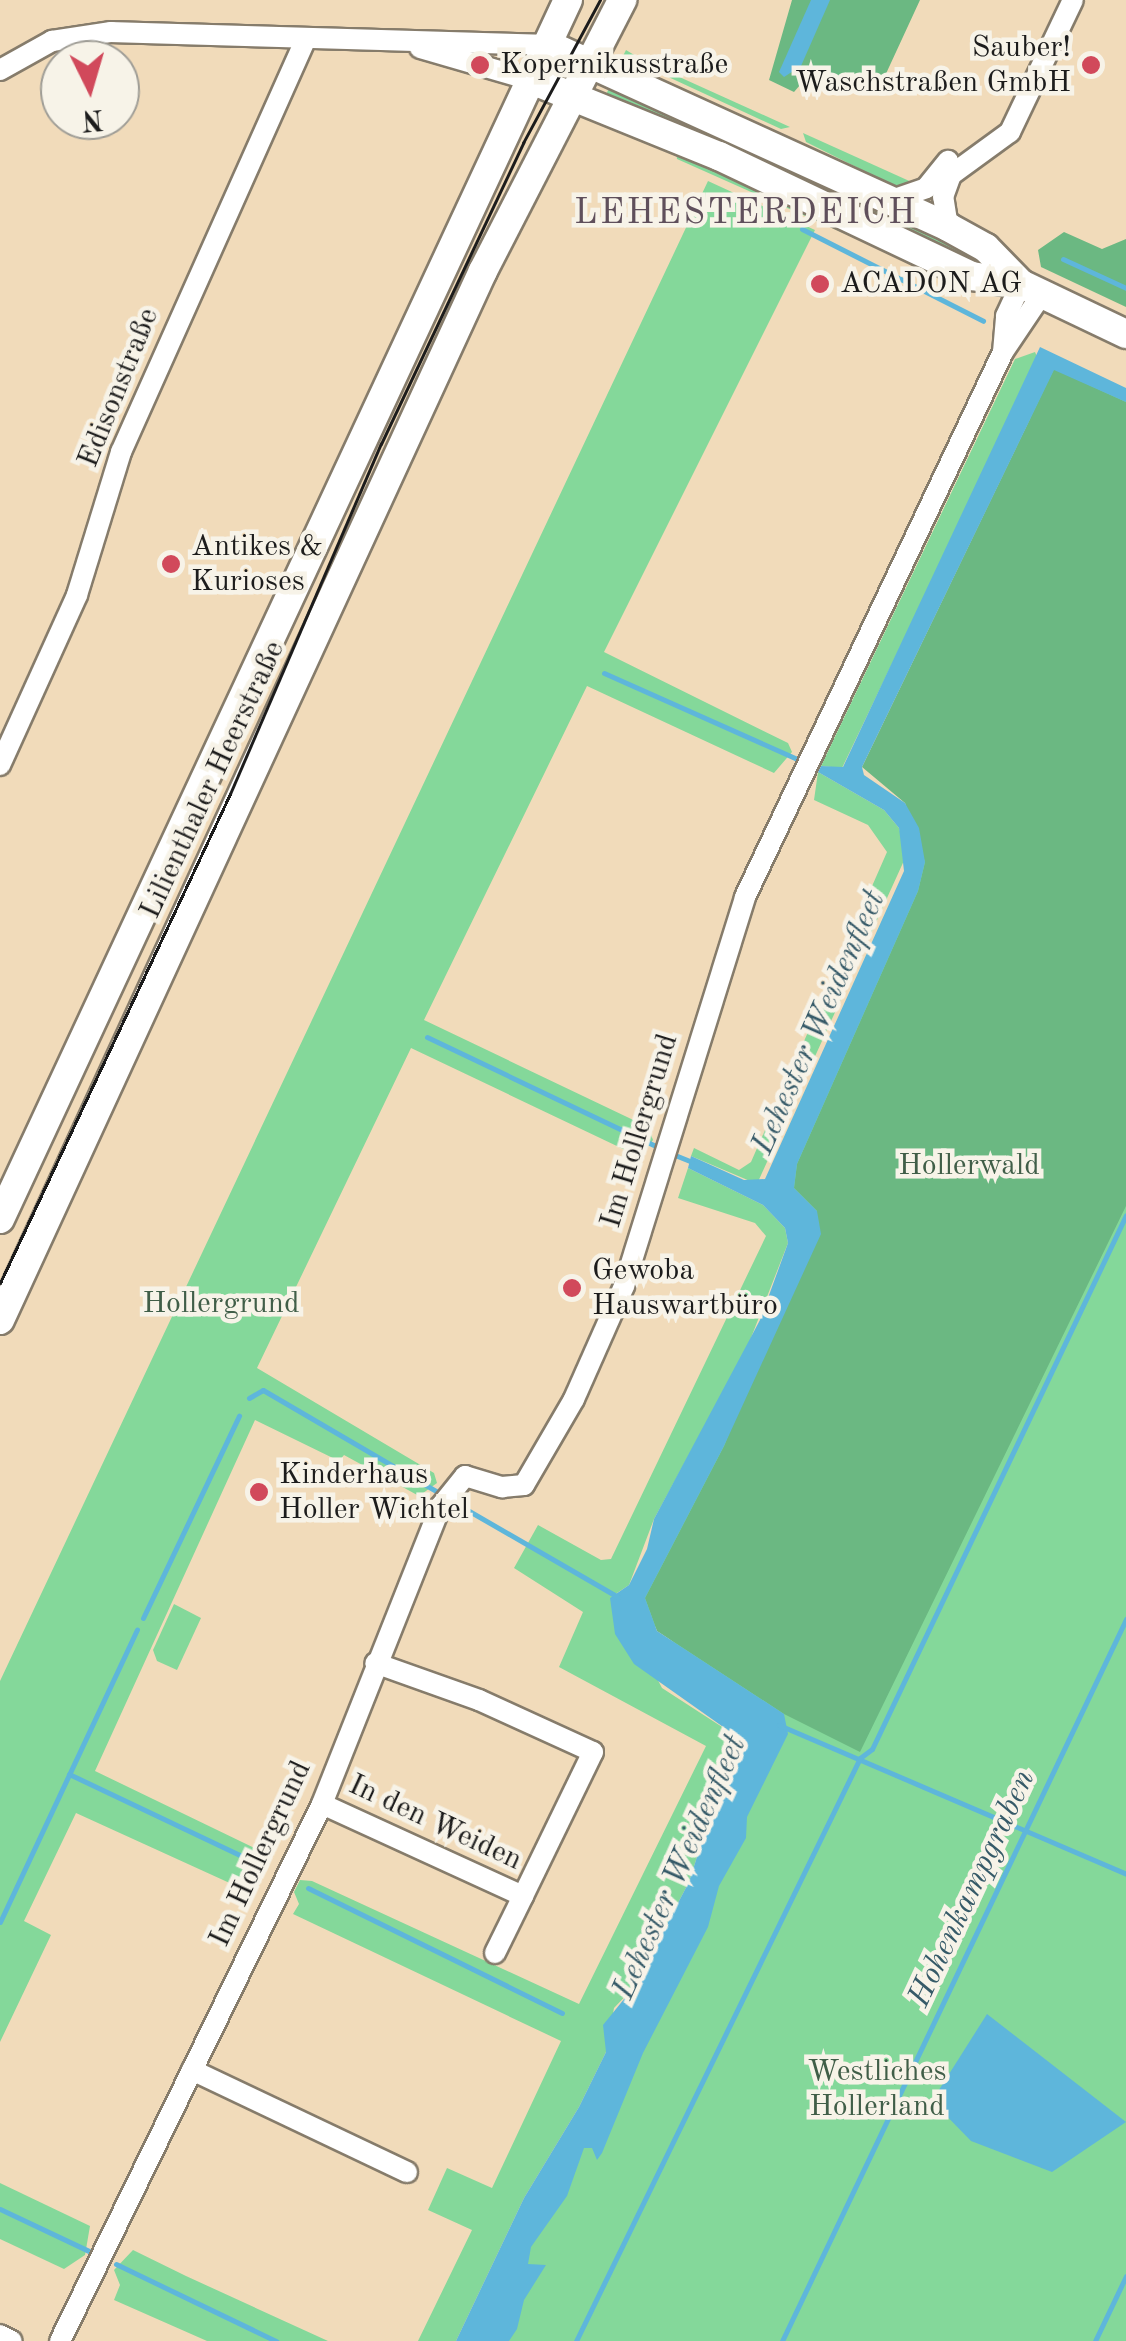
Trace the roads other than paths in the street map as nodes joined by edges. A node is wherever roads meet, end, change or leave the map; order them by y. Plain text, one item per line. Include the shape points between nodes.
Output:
1 (568, 0) edge
2 (622, 0) edge
3 (1073, 0) edge
4 (306, 39) junction
5 (404, 42) junction
6 (549, 46) junction
7 (589, 62) junction
8 (1, 66) edge
9 (534, 81) junction
10 (573, 94) junction
11 (991, 144) junction
12 (892, 200) junction
13 (948, 227) junction
14 (1032, 289) junction
15 (1126, 334) edge
16 (0, 764) edge
17 (0, 1219) edge
18 (0, 1320) edge
19 (376, 1662) junction
20 (322, 1804) junction
21 (523, 1896) junction
22 (495, 1953) dead end
23 (192, 2070) junction
24 (408, 2172) dead end
25 (0, 2335) edge
26 (12, 2341) edge
27 (60, 2341) edge

1 - 6 main road, Lilienthaler Heerstraße
2 - 7 main road, Lilienthaler Heerstraße
3 - 11 street via 1010,132
4 - 5 street
4 - 8 street via 111,32 52,41
4 - 16 street, Edisonstraße via 121,452 77,595
5 - 6 street
5 - 9 street
6 - 7 main road
6 - 9 main road, Lilienthaler Heerstraße
7 - 10 main road, Lilienthaler Heerstraße
7 - 12 main road
9 - 10 main road
9 - 17 main road, Lilienthaler Heerstraße
10 - 14 main road via 972,276
10 - 18 main road, Lilienthaler Heerstraße via 360,532
11 - 12 street via 958,155 926,188
11 - 13 street via 951,174 943,198
12 - 13 main road
13 - 14 main road via 986,248
14 - 15 main road
14 - 19 street, Im Hollergrund via 1006,316 1003,352 744,898 624,1286 535,1470 514,1488 475,1475 446,1497
19 - 20 street, Im Hollergrund
19 - 21 street, In den Weiden via 593,1752
20 - 21 street, In den Weiden
20 - 23 street, Im Hollergrund
21 - 22 street, In den Weiden
23 - 24 street
23 - 27 street, Im Hollergrund
25 - 26 street

